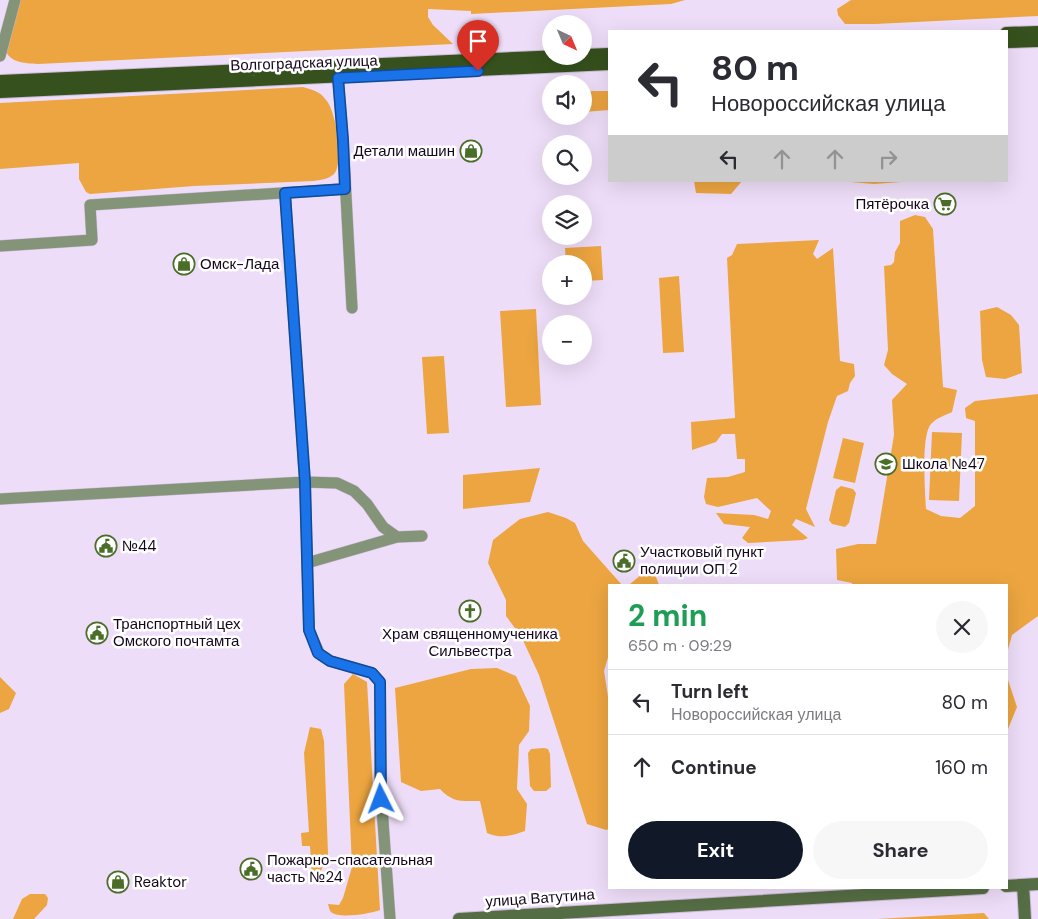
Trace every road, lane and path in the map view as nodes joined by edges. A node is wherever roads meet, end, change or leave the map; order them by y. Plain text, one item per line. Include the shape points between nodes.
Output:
1 (15, 0) edge
2 (1038, 32) edge
3 (1008, 34) edge
4 (1038, 41) edge
5 (1008, 42) edge
6 (608, 54) edge
7 (592, 55) edge
8 (0, 56) edge
9 (542, 57) edge
10 (608, 64) edge
11 (338, 78) junction
12 (0, 81) edge
13 (0, 92) edge
14 (345, 189) junction
15 (285, 193) junction
16 (0, 246) edge
17 (352, 308) dead end
18 (305, 482) junction
19 (0, 498) edge
20 (422, 536) dead end
21 (397, 537) junction
22 (307, 563) junction
23 (1038, 884) edge
24 (1023, 885) junction
25 (1008, 886) edge
26 (966, 889) edge
27 (390, 919) edge
28 (459, 919) edge
29 (1025, 919) edge

1 - 8 street
2 - 3 main road
4 - 5 main road
6 - 7 main road
9 - 12 main road, Волгоградская улица
10 - 11 main road, Волгоградская улица
11 - 13 main road, Волгоградская улица
11 - 14 street
14 - 15 street
14 - 17 street
15 - 16 street via 90,206 92,240
15 - 18 street
18 - 19 street
18 - 21 street via 337,483 354,492 383,527
18 - 22 street
20 - 21 street
21 - 22 street
22 - 27 street via 309,630 318,653 330,661 372,673 380,682 380,780
23 - 24 main road
24 - 25 main road
24 - 29 main road
26 - 28 main road, улица Ватутина

